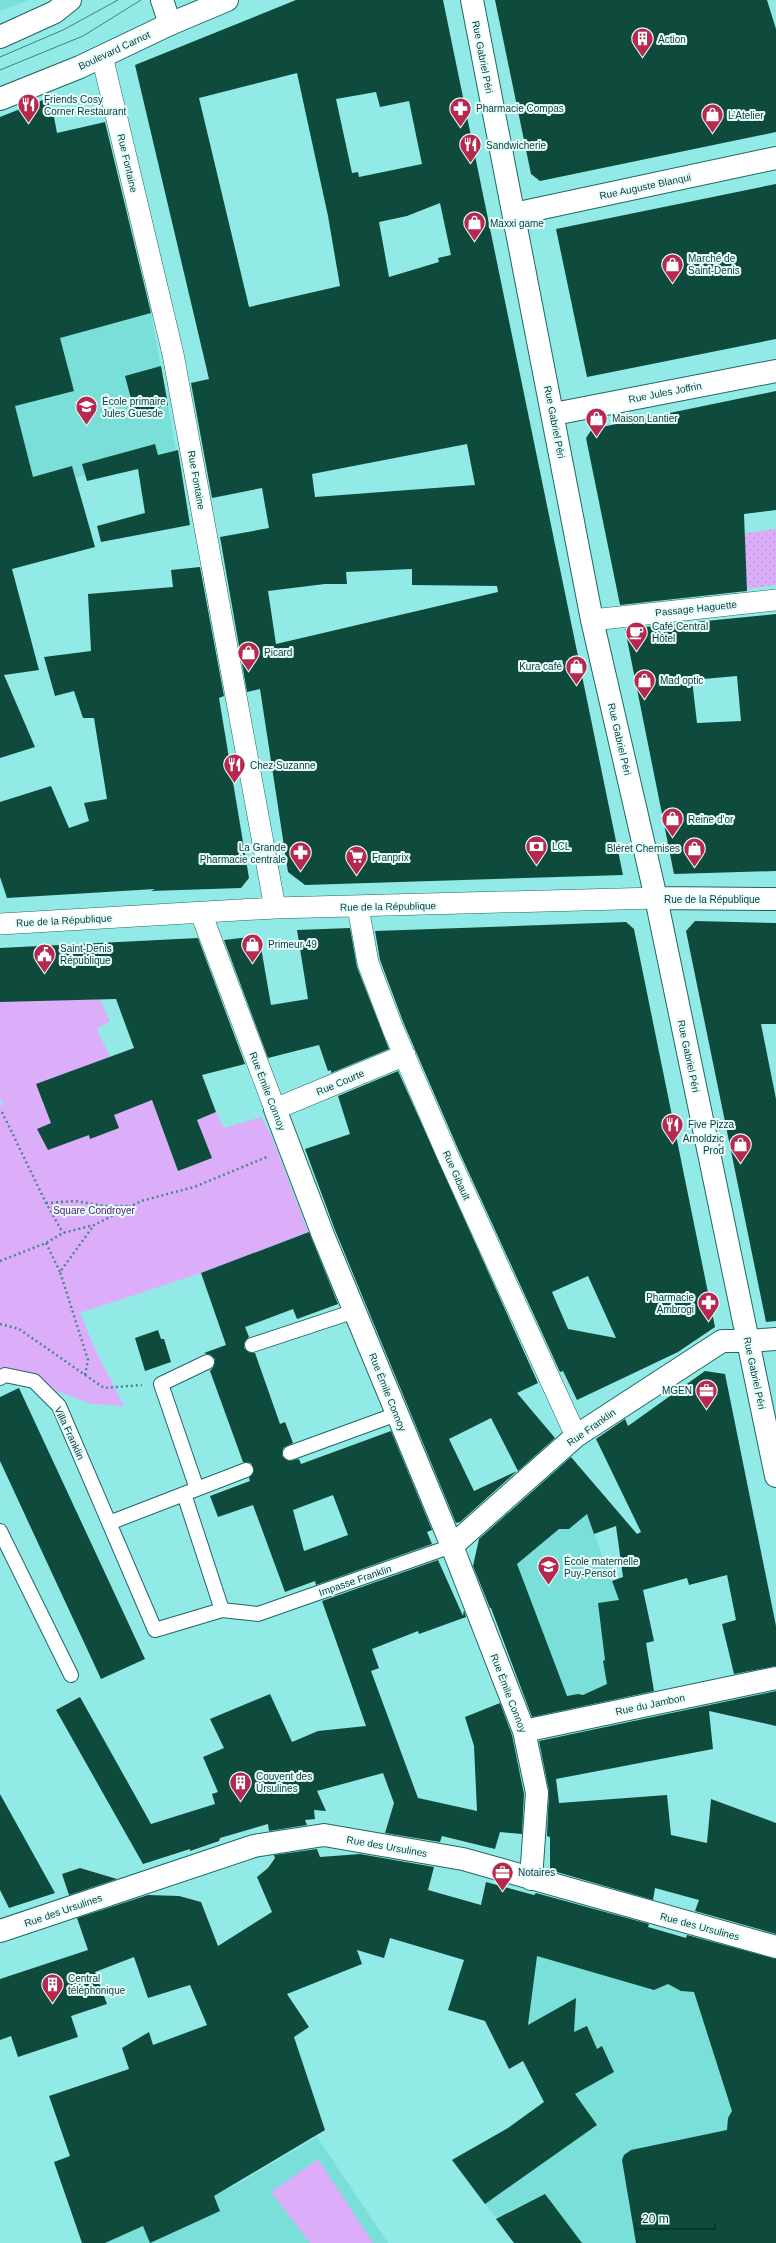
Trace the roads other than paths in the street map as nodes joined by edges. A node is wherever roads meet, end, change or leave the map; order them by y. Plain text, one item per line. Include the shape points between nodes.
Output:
1 (70, 0) edge
2 (162, 0) edge
3 (227, 0) edge
4 (472, 0) edge
5 (170, 24) junction
6 (0, 37) edge
7 (102, 56) junction
8 (0, 98) edge
9 (776, 158) edge
10 (514, 214) junction
11 (776, 371) edge
12 (554, 414) junction
13 (776, 600) edge
14 (592, 620) junction
15 (656, 898) junction
16 (776, 900) edge
17 (358, 907) junction
18 (275, 908) junction
19 (201, 913) junction
20 (0, 924) edge
21 (405, 1055) junction
22 (275, 1109) junction
23 (355, 1311) junction
24 (776, 1339) edge
25 (748, 1341) junction
26 (252, 1346) dead end
27 (207, 1362) dead end
28 (0, 1378) edge
29 (397, 1414) junction
30 (576, 1436) junction
31 (290, 1453) dead end
32 (246, 1470) dead end
33 (776, 1476) edge
34 (191, 1491) junction
35 (109, 1523) junction
36 (0, 1531) edge
37 (452, 1546) junction
38 (222, 1610) junction
39 (258, 1614) joint
40 (70, 1676) dead end
41 (776, 1678) edge
42 (524, 1731) junction
43 (531, 1879) junction
44 (0, 1931) edge
45 (776, 1946) edge

1 - 6 street via 55,12
2 - 5 street
3 - 5 street, Boulevard Carnot
4 - 10 street, Rue Gabriel Péri
5 - 7 street, Boulevard Carnot
7 - 8 street, Boulevard Carnot
7 - 18 street, Rue Fontaine via 173,354
9 - 10 street, Rue Auguste Blanqui
10 - 12 street, Rue Gabriel Péri
11 - 12 street, Rue Jules Joffrin
12 - 14 street, Rue Gabriel Péri
13 - 14 street, Passage Haguette
14 - 15 street, Rue Gabriel Péri
15 - 16 street, Rue de la République
15 - 17 street, Rue de la République
15 - 25 street, Rue Gabriel Péri
17 - 18 street, Rue de la République
17 - 21 street, Rue Gibault via 368,963
18 - 19 street, Rue de la République
19 - 20 street, Rue de la République
19 - 22 street, Rue Émile Connoy
21 - 22 street, Rue Courte
21 - 30 street, Rue Gibault via 447,1154
22 - 23 street, Rue Émile Connoy
23 - 26 lane
23 - 29 street, Rue Émile Connoy
24 - 25 street, Rue Franklin
25 - 30 street, Rue Franklin via 722,1340
25 - 33 street, Rue Gabriel Péri
27 - 34 lane via 161,1384
28 - 35 lane, Villa Franklin via 5,1376 34,1382 59,1406
29 - 31 lane
29 - 37 street, Rue Émile Connoy
30 - 37 street, Rue Franklin
32 - 34 lane
34 - 35 lane
34 - 38 lane
35 - 38 lane, Villa Franklin via 155,1630
36 - 40 lane
37 - 39 lane, Impasse Franklin
37 - 42 street, Rue Émile Connoy
38 - 39 lane, Villa Franklin
41 - 42 street, Rue du Jambon
42 - 43 street, Rue Émile Connoy via 536,1793
43 - 44 street, Rue des Ursulines via 463,1859 324,1835 254,1846
43 - 45 street, Rue des Ursulines

